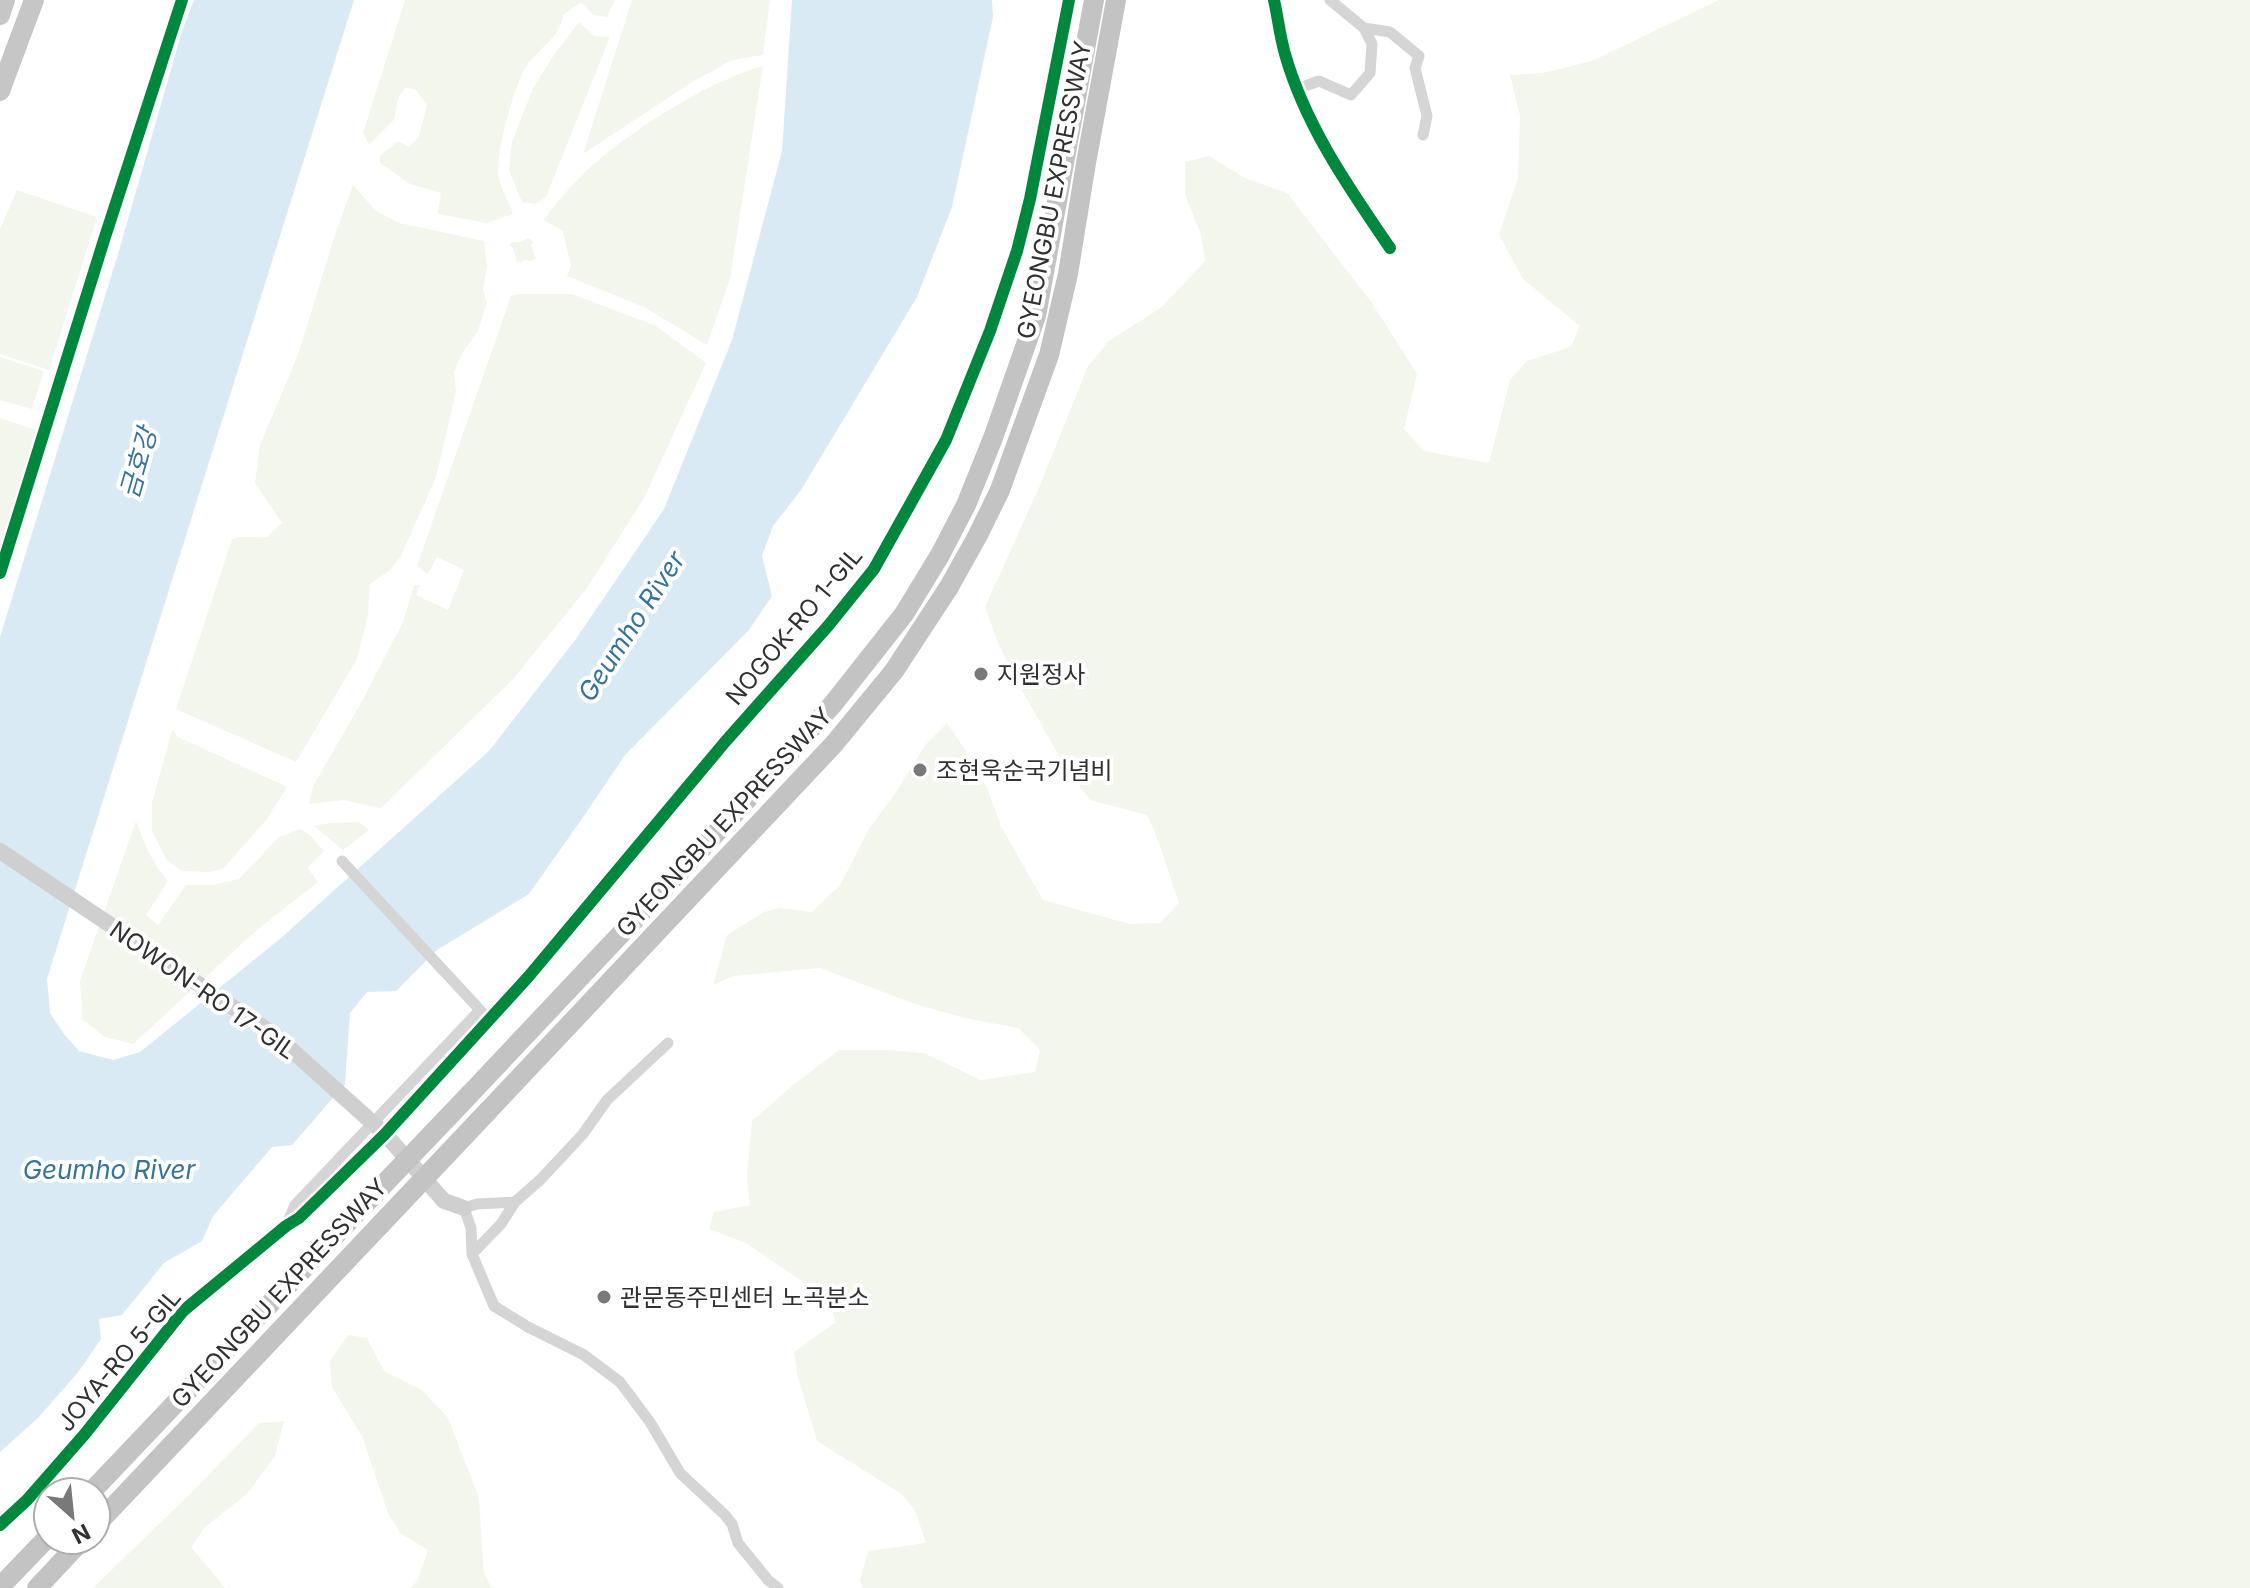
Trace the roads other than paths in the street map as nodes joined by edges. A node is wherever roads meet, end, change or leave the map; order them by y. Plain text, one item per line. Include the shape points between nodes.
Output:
1 (5, 0) edge
2 (34, 0) edge
3 (1069, 0) edge
4 (1094, 0) edge
5 (1116, 0) edge
6 (1274, 0) edge
7 (1330, 0) edge
8 (0, 15) edge
9 (1364, 28) junction
10 (1297, 89) junction
11 (0, 91) edge
12 (1423, 135) dead end
13 (1390, 248) dead end
14 (0, 842) edge
15 (0, 851) edge
16 (0, 861) edge
17 (342, 861) dead end
18 (62, 892) junction
19 (480, 1010) junction
20 (489, 1021) junction
21 (668, 1043) dead end
22 (385, 1134) junction
23 (515, 1202) junction
24 (464, 1208) junction
25 (286, 1226) junction
26 (472, 1254) junction
27 (106, 1476) edge
28 (112, 1508) edge
29 (0, 1525) edge
30 (32, 1554) edge
31 (67, 1556) edge
32 (0, 1587) edge
33 (37, 1588) edge
34 (778, 1588) edge

1 - 8 highway
2 - 11 highway
3 - 20 street, NOGOK-RO 1-GIL via 1030,199 999,305 946,440 874,569
4 - 27 highway, GYEONGBU EXPRESSWAY, bridge via 1036,316 966,505 904,614 833,704 734,814
5 - 28 highway, GYEONGBU EXPRESSWAY, bridge via 1049,355 978,535 894,671 834,744
6 - 10 street
7 - 9 street
9 - 10 street via 1372,44 1370,73 1351,95 1319,81
9 - 12 street via 1390,32 1419,56 1415,68 1427,116
10 - 13 street via 1344,181
14 - 18 highway, bridge
15 - 18 main road, NOWON-RO 17-GIL, bridge
16 - 18 highway, bridge
17 - 19 street
18 - 22 main road, NOWON-RO 17-GIL, bridge via 276,1036
19 - 20 street
19 - 25 street via 295,1205
20 - 22 street, NOGOK-RO 1-GIL
21 - 23 street via 607,1100 583,1134
22 - 24 main road, NOWON-RO 17-GIL via 444,1201
22 - 25 street, JOYA-RO 5-GIL
23 - 24 street
23 - 26 street
24 - 26 street
25 - 29 street, JOYA-RO 5-GIL via 183,1311 84,1435
26 - 34 street via 494,1306 584,1355 620,1382 680,1473 725,1515 738,1543
30 - 32 highway
31 - 33 highway

